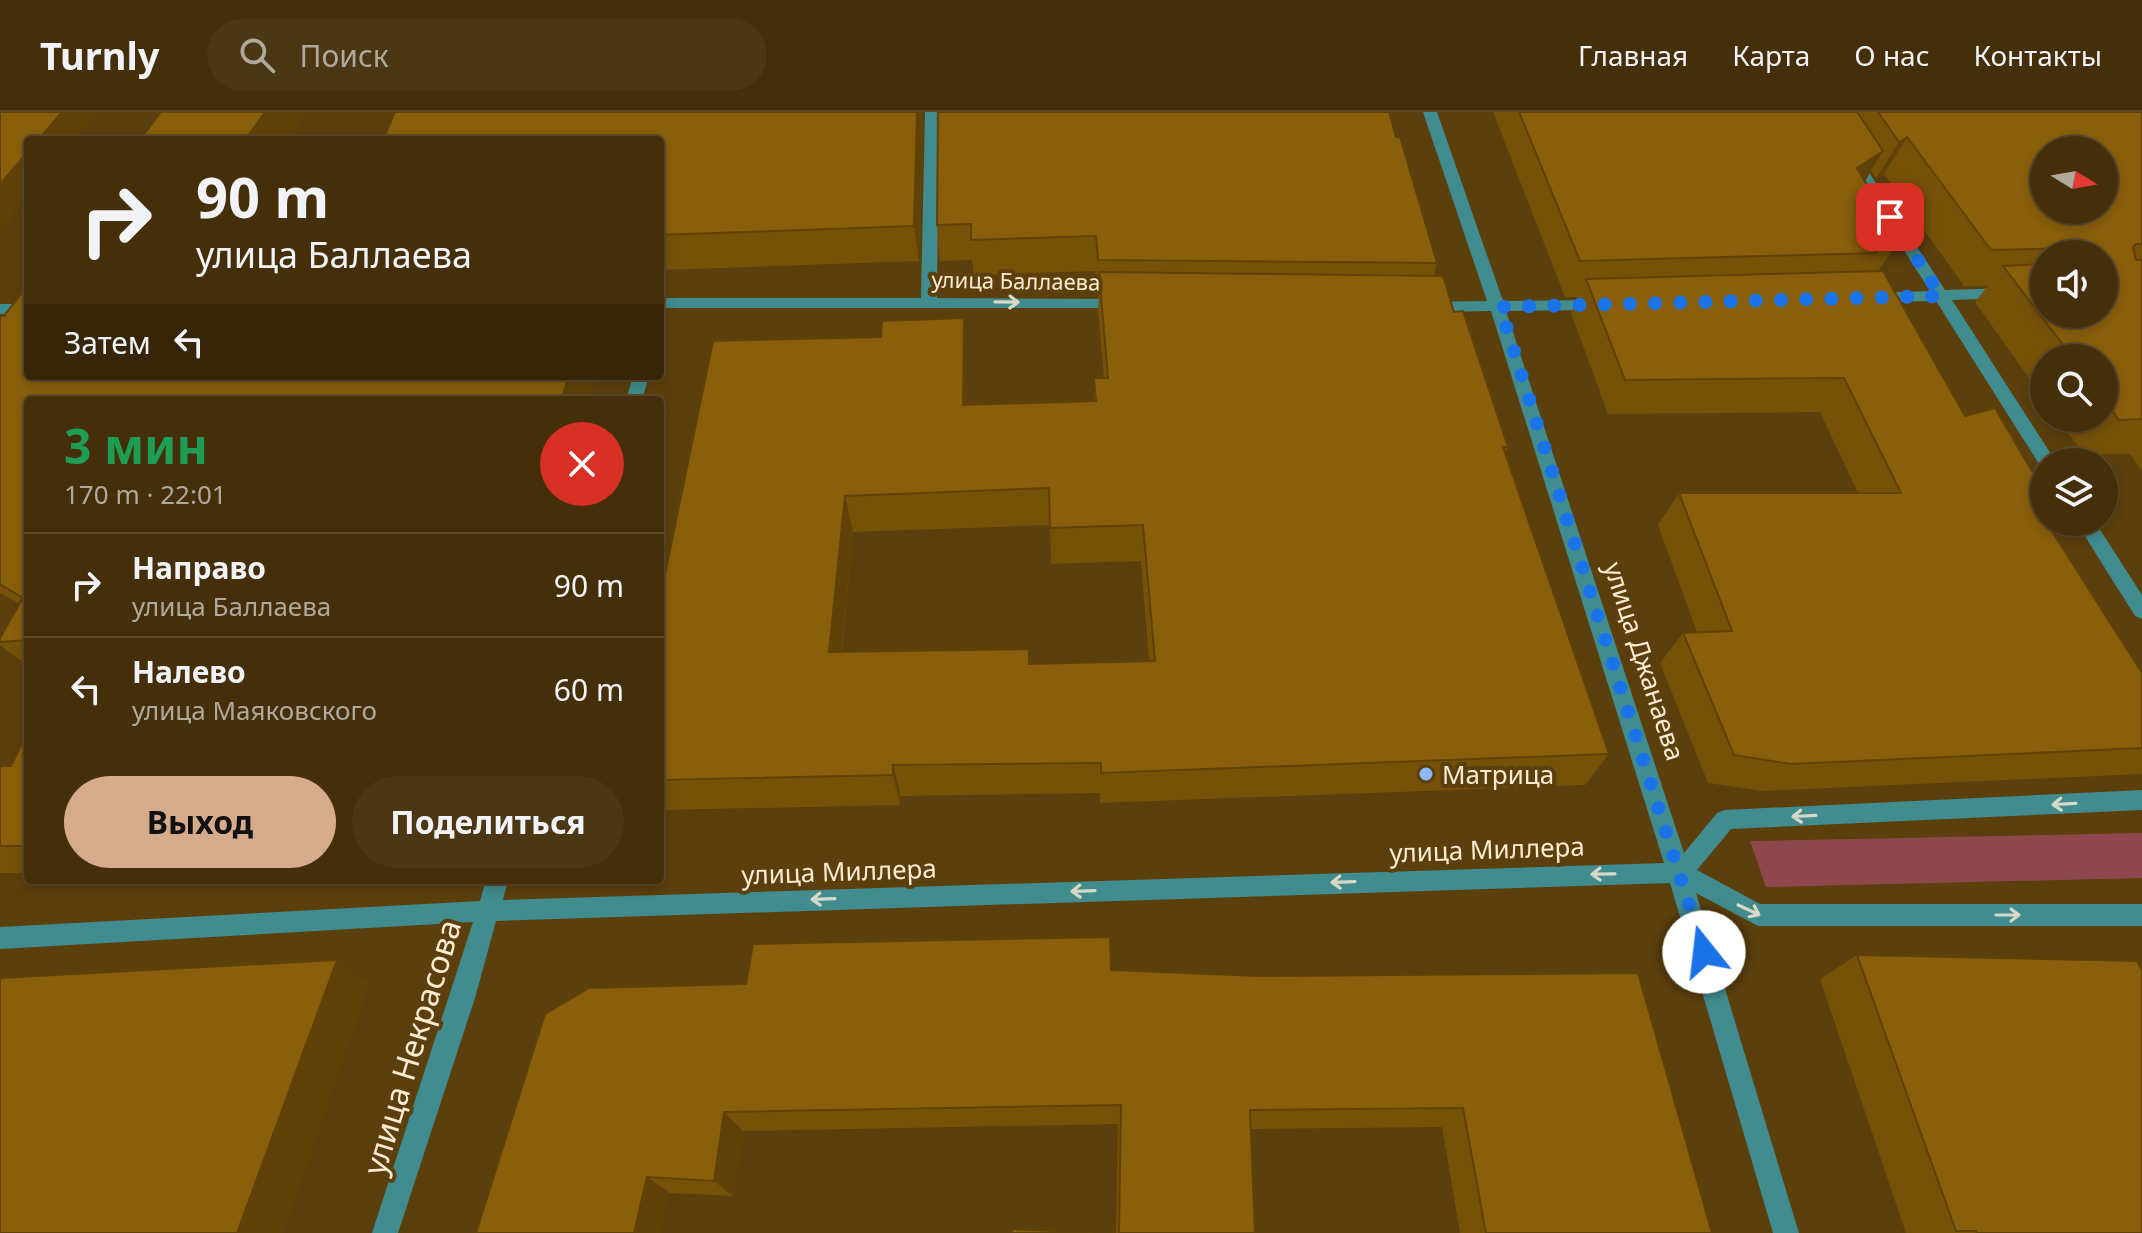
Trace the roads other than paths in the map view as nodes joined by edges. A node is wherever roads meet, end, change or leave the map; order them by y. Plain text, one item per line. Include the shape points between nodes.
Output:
1 (932, 112) edge
2 (1430, 112) edge
3 (1823, 112) edge
4 (2030, 293) edge
5 (1941, 296) junction
6 (1853, 299) edge
7 (929, 301) junction
8 (1134, 304) edge
9 (1623, 304) edge
10 (664, 305) edge
11 (1418, 307) edge
12 (1500, 307) junction
13 (0, 309) edge
14 (24, 309) edge
15 (2038, 448) edge
16 (2094, 536) edge
17 (2142, 611) edge
18 (2142, 800) edge
19 (1681, 873) junction
20 (496, 884) edge
21 (487, 911) junction
22 (2142, 915) edge
23 (0, 938) edge
24 (385, 1233) edge
25 (1786, 1233) edge

1 - 7 street
2 - 12 street, улица Джанаева
3 - 5 street
4 - 5 street
5 - 6 street
5 - 15 street
7 -> 8 street, улица Баллаева
7 - 10 street, улица Баллаева
9 - 12 street
11 - 12 street
12 - 19 street, улица Джанаева
13 - 14 street
16 - 17 street
18 -> 19 street via 1725,820
19 -> 21 street, улица Миллера
19 -> 22 street via 1758,915
19 - 25 street, улица Джанаева
20 - 21 street, улица Некрасова
21 - 23 street, улица Миллера
21 - 24 street, улица Некрасова

